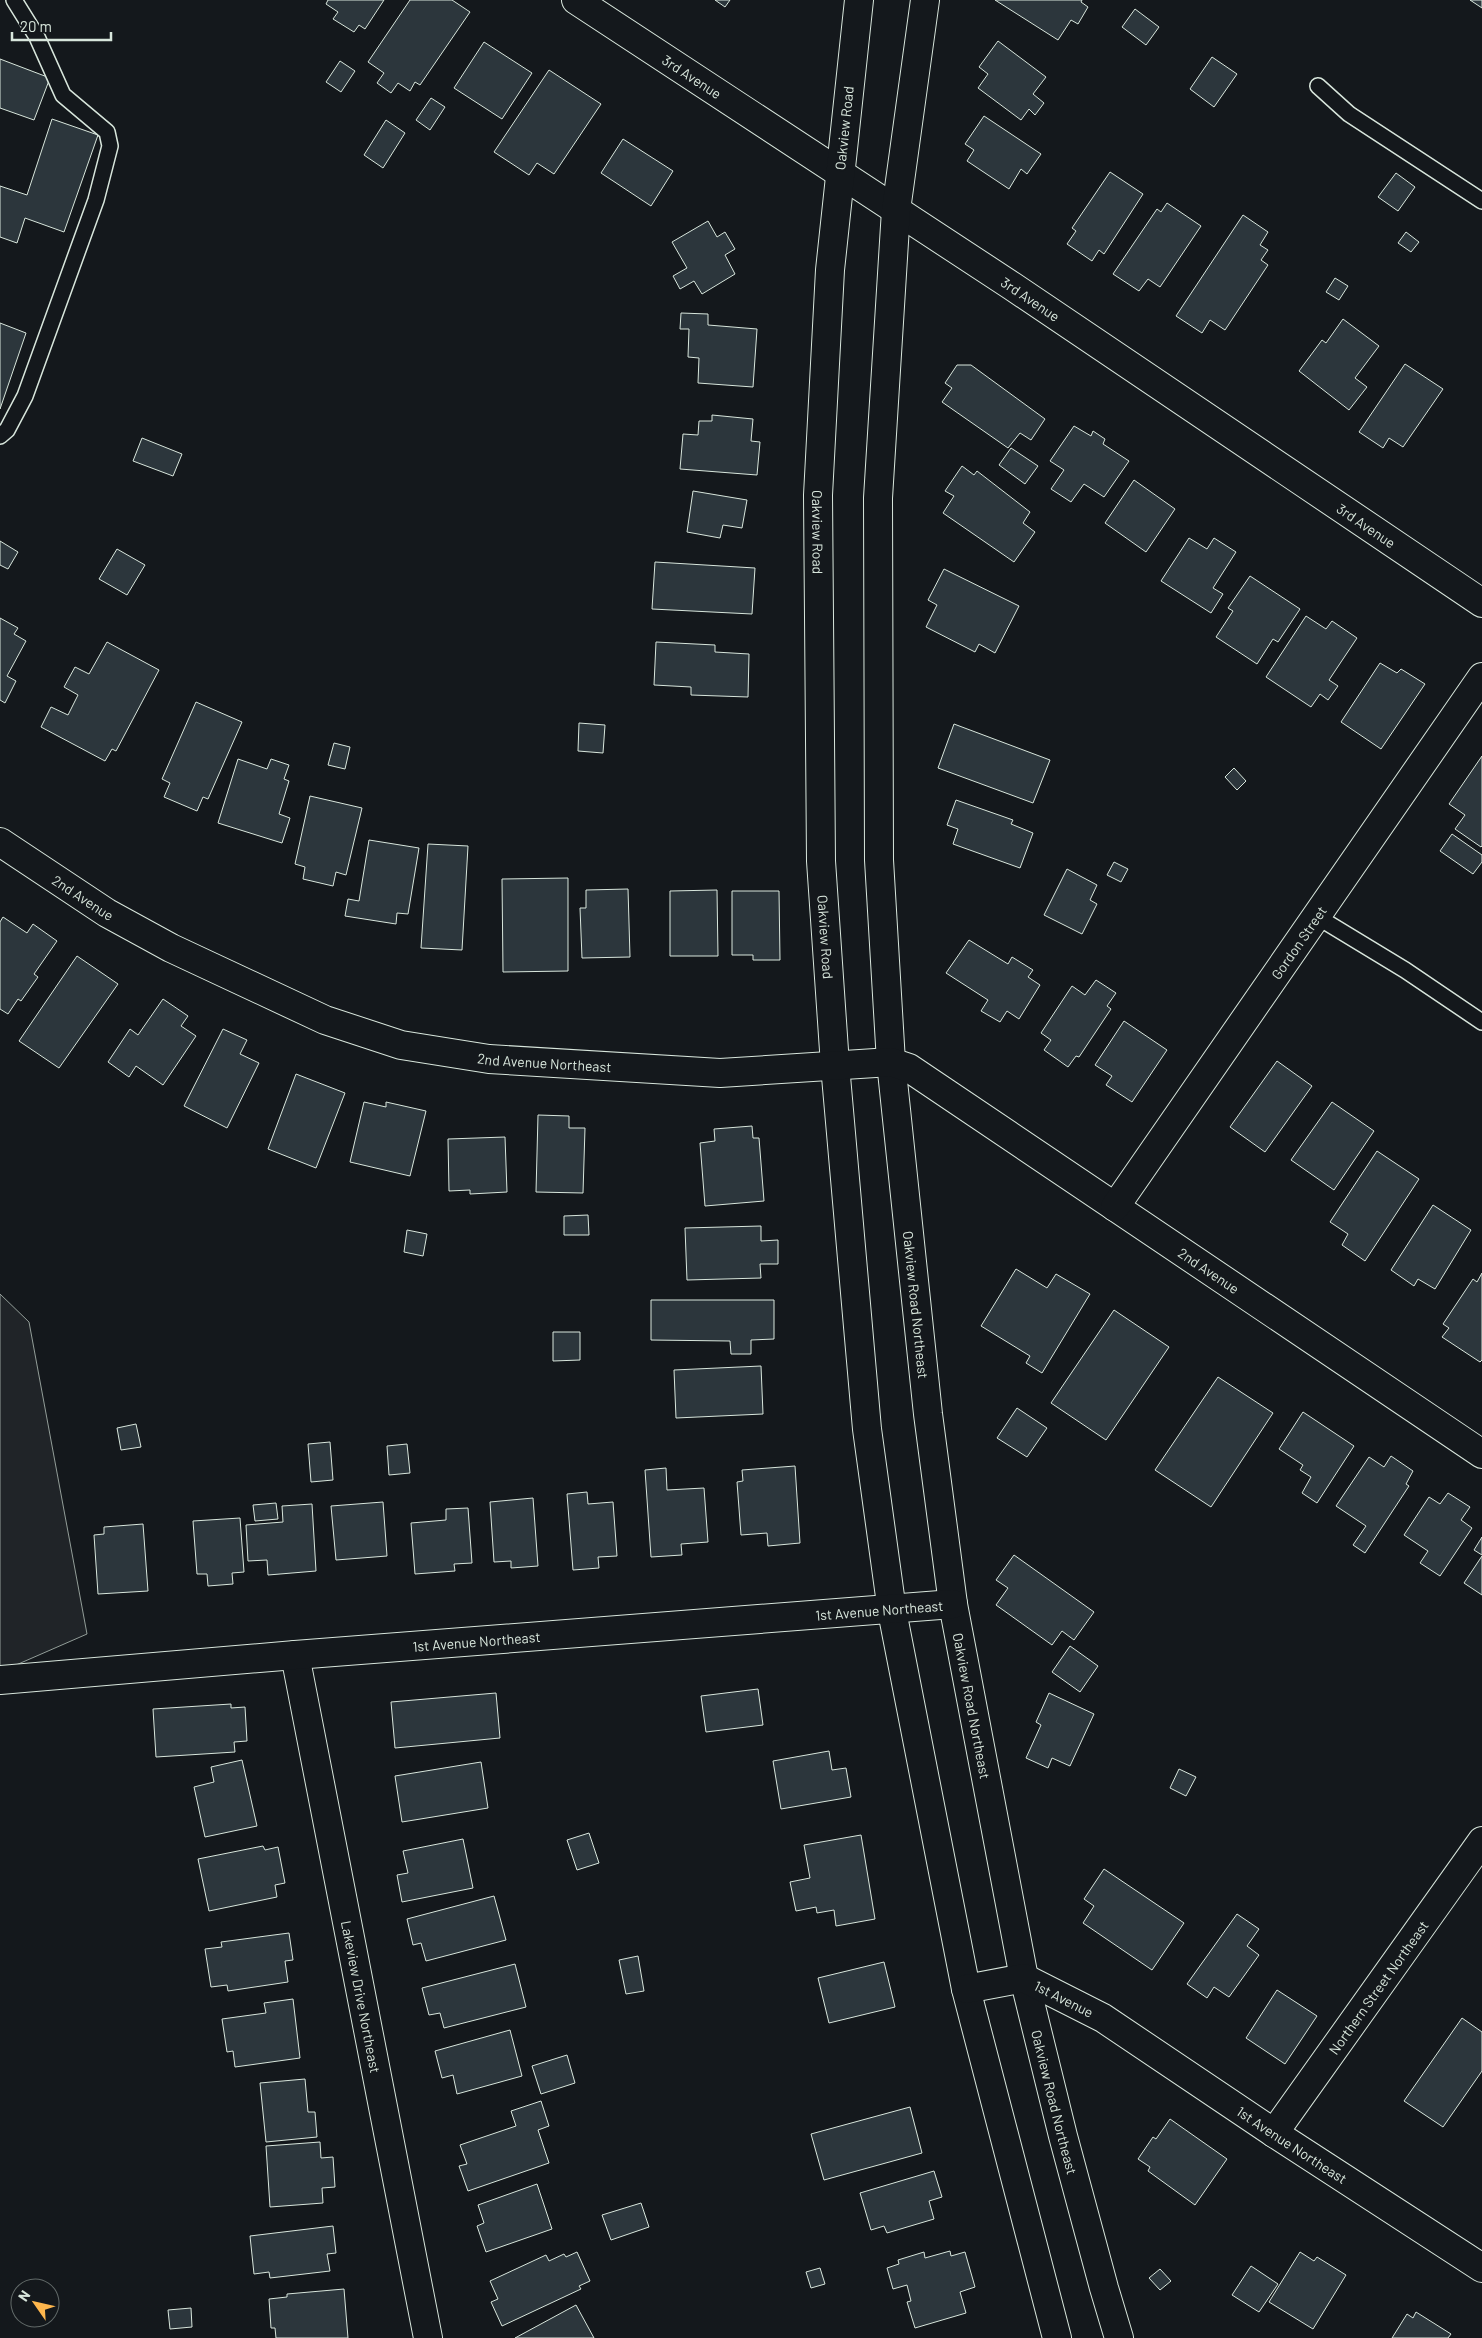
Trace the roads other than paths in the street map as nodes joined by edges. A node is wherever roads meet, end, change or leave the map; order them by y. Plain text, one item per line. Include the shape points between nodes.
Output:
1 (14, 0) edge
2 (576, 0) edge
3 (859, 0) edge
4 (925, 0) edge
5 (1318, 86) dead end
6 (839, 173) junction
7 (1482, 201) edge
8 (896, 210) junction
9 (0, 436) edge
10 (1482, 603) edge
11 (1482, 677) edge
12 (0, 842) edge
13 (1316, 916) junction
14 (170, 947) joint
15 (1482, 1022) edge
16 (891, 1062) junction
17 (835, 1064) junction
18 (935, 1086) joint
19 (1115, 1207) junction
20 (1482, 1454) edge
21 (953, 1604) junction
22 (892, 1610) junction
23 (295, 1655) junction
24 (0, 1680) edge
25 (1482, 1841) edge
26 (1024, 1978) junction
27 (966, 1990) junction
28 (1103, 2018) joint
29 (1274, 2134) junction
30 (1482, 2268) edge
31 (428, 2338) edge
32 (1057, 2338) edge
33 (1119, 2338) edge

1 - 9 lane via 37,37 63,94 107,132 110,146 96,200 26,396 7,430
2 - 6 street, 3rd Avenue
3 - 6 street, Oakview Road
4 - 8 street
5 - 7 lane via 1349,114
6 - 8 street, 3rd Avenue
6 - 17 street, Oakview Road via 830,270 818,495 821,861
8 - 10 street, 3rd Avenue
8 - 16 street via 878,498 879,860
11 - 13 street, Gordon Street
12 - 14 street, 2nd Avenue via 107,913
13 - 15 lane
13 - 19 street, Gordon Street
14 - 17 street, 2nd Avenue Northeast via 325,1020 401,1045 490,1059 720,1073
16 - 17 street, 2nd Avenue Northeast
16 - 18 street, 2nd Avenue Northeast via 909,1068
16 - 21 street, Oakview Road Northeast via 928,1414
17 - 22 street via 867,1429
18 - 19 street, 2nd Avenue
19 - 20 street, 2nd Avenue
21 - 22 street, 1st Avenue Northeast
21 - 26 street, Oakview Road Northeast
22 - 23 street, 1st Avenue Northeast
22 - 27 street
23 - 24 street, 1st Avenue Northeast
23 - 31 street, Lakeview Drive Northeast
25 - 29 street, Northern Street Northeast
26 - 27 street, 1st Avenue
26 - 28 street, 1st Avenue
26 - 33 street, Oakview Road Northeast via 1063,2136
27 - 32 street
28 - 29 street, 1st Avenue Northeast
29 - 30 street, 1st Avenue Northeast

